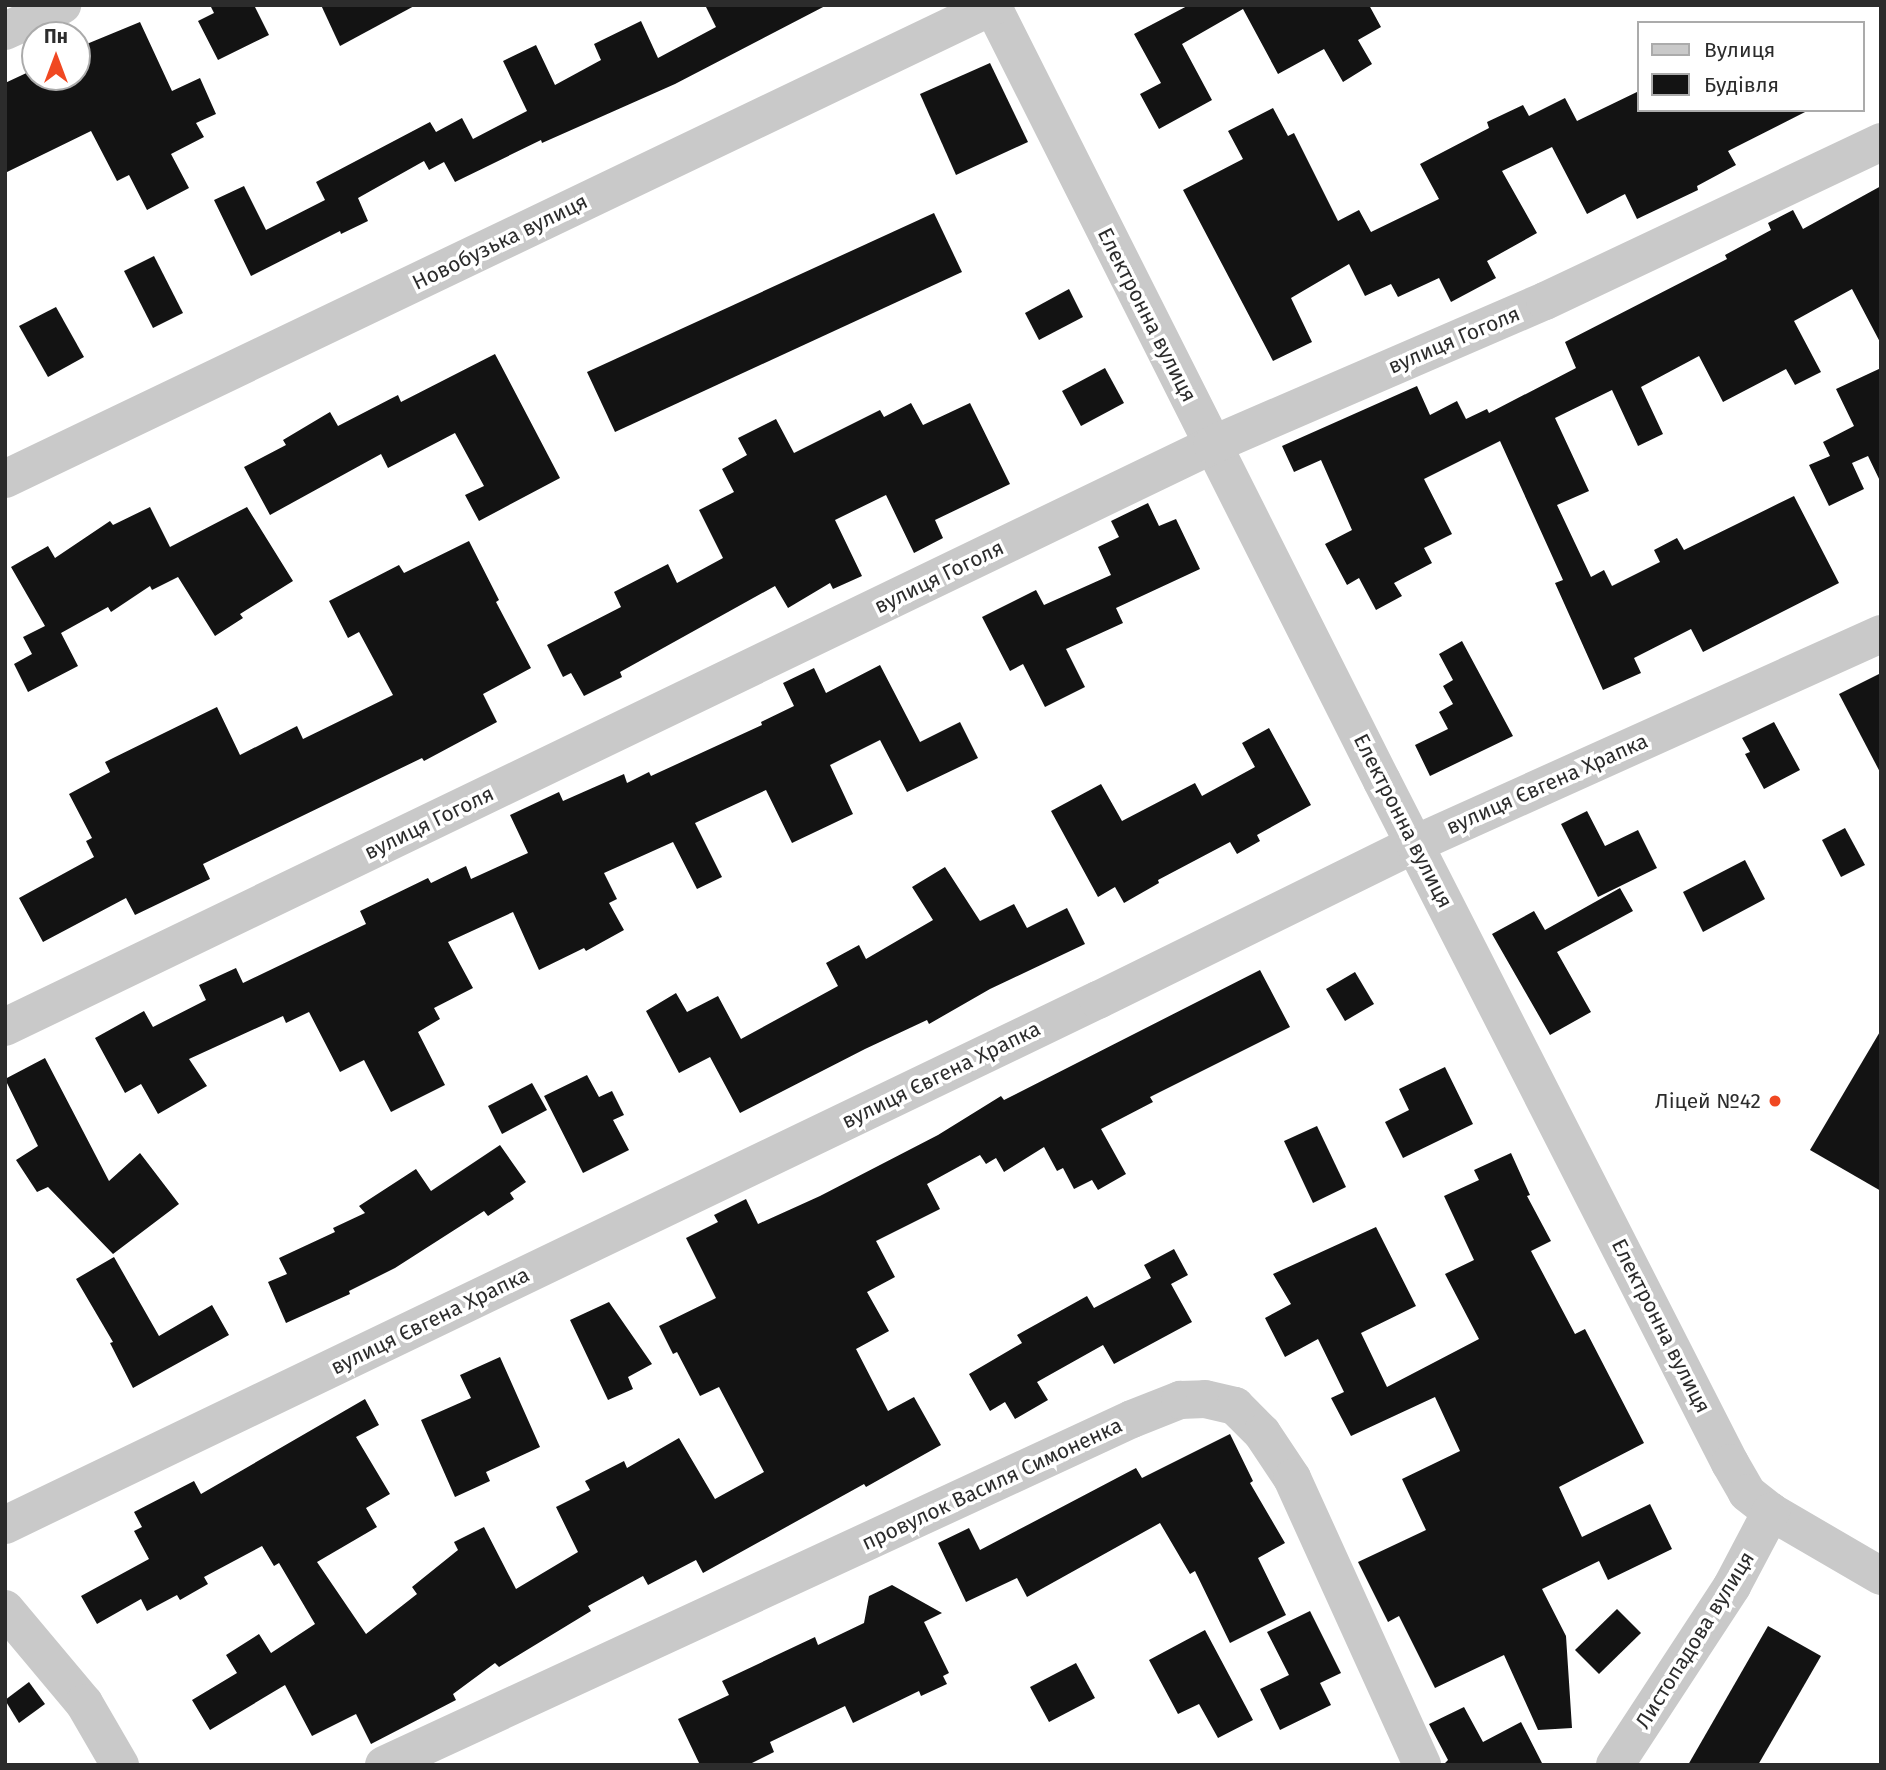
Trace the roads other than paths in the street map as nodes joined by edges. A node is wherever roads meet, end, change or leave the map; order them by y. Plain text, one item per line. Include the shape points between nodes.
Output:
1 (62, 5) edge
2 (993, 6) edge
3 (5, 31) edge
4 (1881, 142) edge
5 (1212, 445) junction
6 (5, 479) edge
7 (1881, 634) edge
8 (1415, 844) junction
9 (5, 1027) edge
10 (1771, 1512) junction
11 (5, 1525) edge
12 (1881, 1576) edge
13 (5, 1609) edge
14 (120, 1765) edge
15 (384, 1765) edge
16 (1422, 1765) edge
17 (1615, 1765) edge

1 - 3 street
2 - 5 street, Електронна вулиця
2 - 6 street, Новобузька вулиця
4 - 5 street, вулиця Гоголя via 1545,301
5 - 8 street, Електронна вулиця
5 - 9 street, вулиця Гоголя
7 - 8 street, вулиця Євгена Храпка
8 - 10 street, Електронна вулиця via 1730,1463 1747,1493
8 - 11 street, вулиця Євгена Храпка
10 - 12 street, Електронна вулиця
10 - 17 street, Листопадова вулиця via 1732,1587
13 - 14 street via 84,1703
15 - 16 street, провулок Василя Симоненка via 1132,1419 1180,1400 1205,1399 1235,1406 1262,1433 1292,1478

